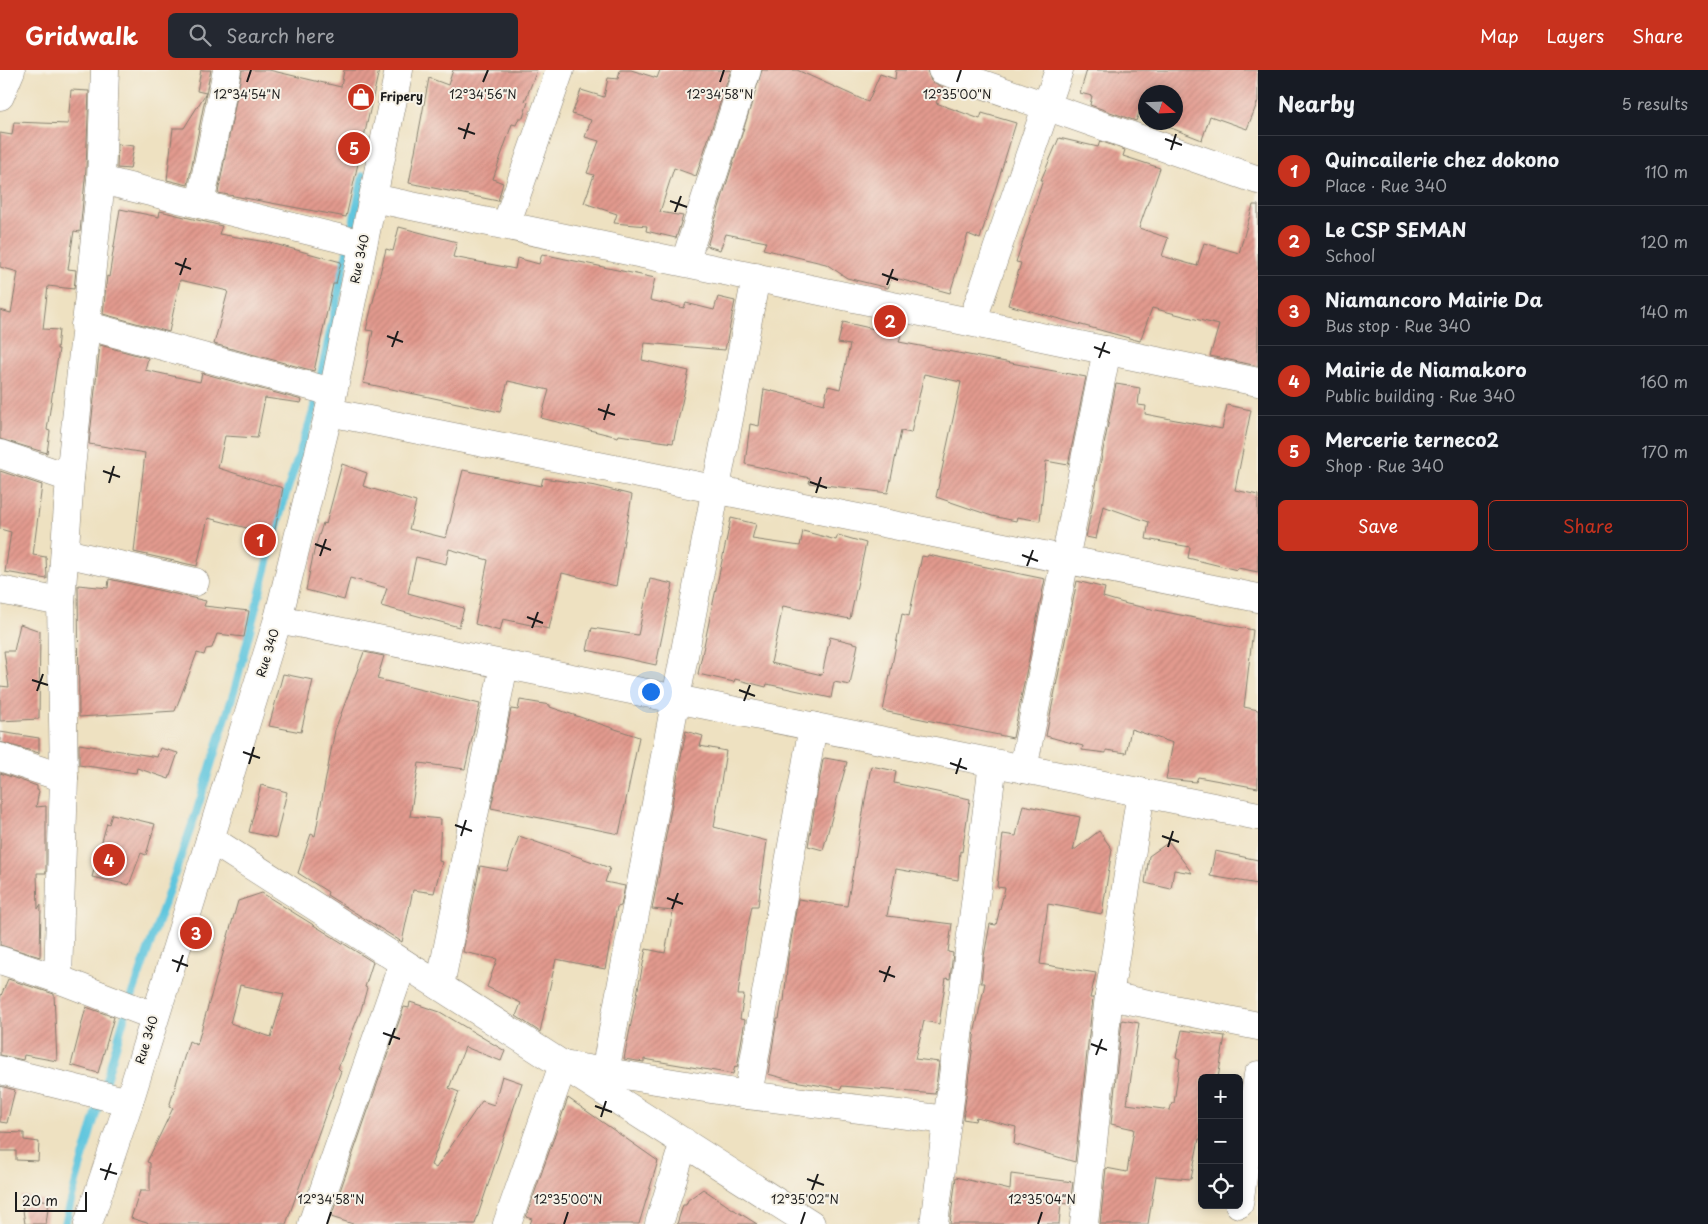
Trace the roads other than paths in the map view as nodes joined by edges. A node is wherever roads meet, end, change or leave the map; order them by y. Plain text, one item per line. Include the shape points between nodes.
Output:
1 (11, 70) edge
2 (104, 70) edge
3 (227, 70) edge
4 (399, 70) edge
5 (560, 70) edge
6 (746, 70) edge
7 (942, 70) edge
8 (1060, 70) edge
9 (0, 96) edge
10 (1047, 106) junction
11 (102, 180) junction
12 (1258, 180) edge
13 (374, 198) junction
14 (200, 204) junction
15 (506, 225) junction
16 (363, 244) junction
17 (685, 262) junction
18 (756, 277) junction
19 (972, 322) junction
20 (85, 325) junction
21 (1108, 350) junction
22 (1258, 382) edge
23 (330, 402) junction
24 (0, 454) edge
25 (70, 478) junction
26 (716, 490) junction
27 (65, 553) junction
28 (1064, 559) junction
29 (195, 582) dead end
30 (0, 590) edge
31 (1258, 598) edge
32 (61, 602) junction
33 (278, 620) junction
34 (504, 665) junction
35 (676, 699) junction
36 (813, 726) junction
37 (0, 757) edge
38 (993, 763) junction
39 (1023, 769) junction
40 (64, 778) junction
41 (1141, 792) junction
42 (1258, 816) edge
43 (210, 839) junction
44 (0, 960) edge
45 (403, 963) junction
46 (58, 979) junction
47 (440, 986) junction
48 (1109, 996) junction
49 (154, 1016) junction
50 (1258, 1026) edge
51 (563, 1065) junction
52 (0, 1070) edge
53 (605, 1072) junction
54 (1258, 1075) edge
55 (748, 1094) junction
56 (129, 1102) junction
57 (947, 1120) junction
58 (684, 1142) junction
59 (1243, 1177) edge
60 (1238, 1209) edge
61 (90, 1224) edge
62 (312, 1224) edge
63 (508, 1224) edge
64 (659, 1224) edge
65 (811, 1224) edge
66 (934, 1224) edge
67 (1084, 1224) edge
68 (1236, 1224) edge

1 - 9 street
2 - 11 street
3 - 14 street
4 - 13 street, Rue 340
5 - 15 street
6 - 17 street
7 - 10 street
8 - 10 street
10 - 12 street
10 - 19 street
11 - 14 street
11 - 20 street
13 - 15 street
13 - 16 street, Rue 340
14 - 16 street
15 - 17 street
16 - 23 street, Rue 340
17 - 18 street
18 - 19 street
18 - 26 street
19 - 21 street
20 - 23 street
20 - 25 street
21 - 22 street
21 - 28 street
23 - 26 street
23 - 33 street, Rue 340
24 - 25 street
25 - 27 street
26 - 28 street
26 - 35 street
27 - 29 street
27 - 32 street
28 - 31 street
28 - 39 street
30 - 32 street
32 - 40 street
33 - 34 street
33 - 43 street, Rue 340
34 - 35 street
34 - 47 street
35 - 36 street
35 - 53 street
36 - 38 street
36 - 55 street
37 - 40 street
38 - 39 street
38 - 57 street
39 - 41 street
40 - 46 street
41 - 42 street
41 - 48 street
43 - 45 street
43 - 49 street, Rue 340
44 - 46 street
45 - 47 street
45 - 62 street
46 - 49 street
47 - 51 street
48 - 50 street
48 - 67 street
49 - 56 street, Rue 340
51 - 53 street
51 - 58 street
51 - 63 street
52 - 56 street
53 - 55 street
54 - 59 street
55 - 57 street
56 - 61 street, Rue 340
57 - 66 street
58 - 64 street
58 - 65 street
60 - 68 street

